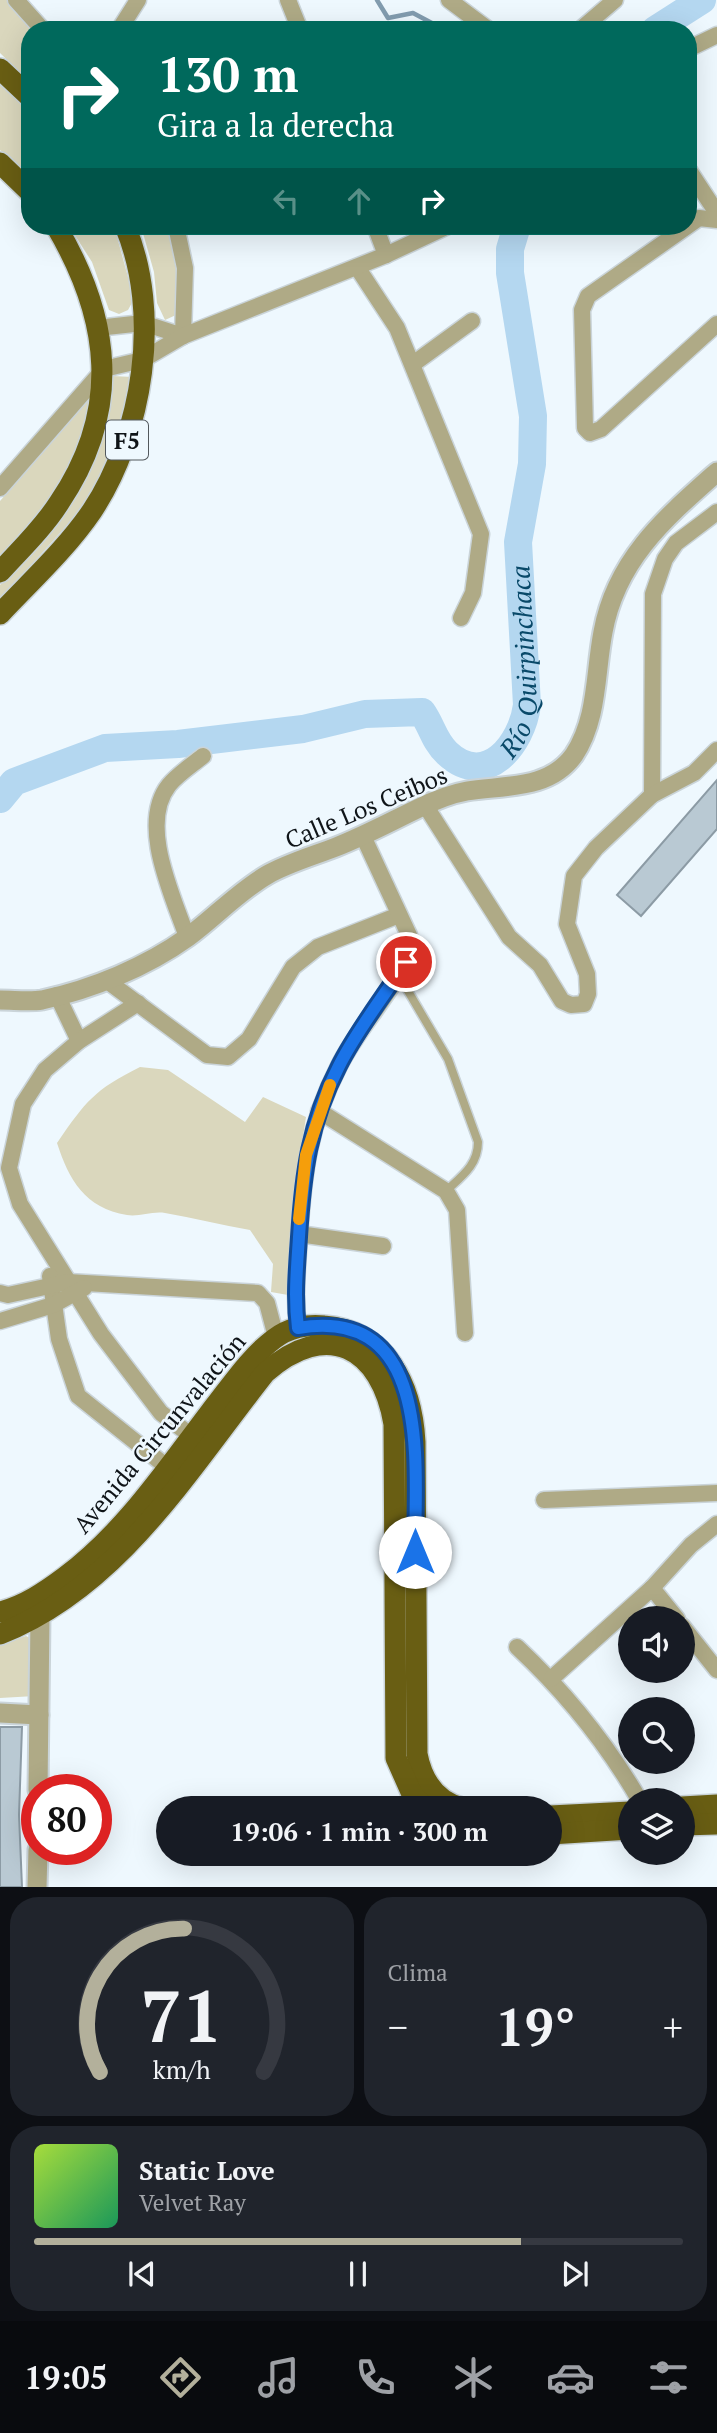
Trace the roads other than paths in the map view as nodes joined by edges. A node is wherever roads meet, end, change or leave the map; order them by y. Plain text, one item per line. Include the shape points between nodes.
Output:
1 (16, 0) edge
2 (138, 0) edge
3 (288, 0) edge
4 (449, 0) edge
5 (615, 0) edge
6 (35, 21) edge
7 (125, 21) edge
8 (296, 21) edge
9 (477, 21) edge
10 (590, 21) edge
11 (717, 35) edge
12 (697, 44) edge
13 (0, 69) edge
14 (21, 89) edge
15 (0, 163) edge
16 (21, 183) edge
17 (697, 183) edge
18 (717, 213) edge
19 (697, 219) edge
20 (717, 220) edge
21 (62, 235) edge
22 (127, 235) edge
23 (178, 235) edge
24 (378, 235) edge
25 (429, 235) edge
26 (675, 235) edge
27 (386, 255) junction
28 (357, 267) junction
29 (472, 321) dead end
30 (143, 324) junction
31 (717, 324) edge
32 (97, 328) junction
33 (183, 336) junction
34 (142, 360) junction
35 (413, 364) junction
36 (104, 369) junction
37 (717, 472) edge
38 (0, 488) edge
39 (717, 512) edge
40 (0, 572) edge
41 (0, 614) edge
42 (461, 618) dead end
43 (717, 750) edge
44 (203, 756) dead end
45 (652, 795) junction
46 (425, 805) junction
47 (363, 836) junction
48 (399, 915) junction
49 (187, 937) junction
50 (398, 974) junction
51 (106, 980) junction
52 (57, 995) junction
53 (0, 1000) edge
54 (138, 1003) junction
55 (79, 1041) junction
56 (319, 1111) junction
57 (4, 1168) edge
58 (446, 1191) junction
59 (299, 1234) junction
60 (383, 1246) dead end
61 (52, 1256) junction
62 (49, 1284) junction
63 (72, 1288) junction
64 (0, 1293) edge
65 (53, 1305) junction
66 (0, 1321) edge
67 (298, 1328) junction
68 (465, 1333) dead end
69 (276, 1337) junction
70 (200, 1442) junction
71 (175, 1474) junction
72 (717, 1493) edge
73 (544, 1500) dead end
74 (717, 1524) edge
75 (652, 1588) junction
76 (667, 1606) edge
77 (35, 1608) junction
78 (2, 1610) edge
79 (0, 1634) edge
80 (695, 1642) edge
81 (517, 1647) dead end
82 (717, 1670) edge
83 (551, 1679) junction
84 (0, 1713) edge
85 (39, 1715) junction
86 (38, 1774) edge
87 (632, 1788) edge
88 (414, 1796) edge
89 (439, 1796) edge
90 (717, 1805) edge
91 (695, 1806) edge
92 (618, 1813) edge
93 (562, 1815) edge
94 (717, 1824) edge
95 (695, 1825) edge
96 (618, 1830) edge
97 (562, 1833) edge
98 (37, 1865) edge
99 (37, 1887) edge

1 - 6 street
2 - 7 street
3 - 8 street
4 - 9 street
5 - 10 street
11 - 12 street
13 - 14 highway
15 - 16 highway
17 - 18 street
19 - 20 street
21 - 32 highway, F5 via 90,293
22 - 30 highway, F5
23 - 33 street via 185,268
24 - 27 street
25 - 27 street
26 - 31 street via 587,296 582,310 585,428 590,433 601,429
27 - 28 street
28 - 33 street
28 - 35 street via 397,328
29 - 35 street
30 - 32 street
30 - 33 street
30 - 34 highway, F5
32 - 36 highway, F5
33 - 34 street
34 - 36 street
34 - 41 highway, F5 via 133,420 108,484 72,536
35 - 42 street via 481,534 473,593
36 - 38 street
36 - 40 highway, F5 via 95,427 74,481
37 - 46 street, Calle Los Ceibos via 662,520 638,547 619,580 602,634 590,716 580,743 564,766 533,783 467,792
39 - 45 street via 676,543 653,594
43 - 45 street via 694,773
44 - 49 street via 170,783 157,809 156,832 166,877
45 - 46 street via 596,848 574,876 567,923 587,974 588,994 584,1004 571,1005 562,1001 540,965 509,937
46 - 47 street, Calle Los Ceibos
47 - 48 street
47 - 49 street, Calle Los Ceibos via 270,873
48 - 50 street via 409,935 410,952
48 - 54 street via 318,947 293,967 249,1039 228,1057 207,1055
49 - 51 street, Calle Los Ceibos
50 - 56 street via 340,1064
50 - 58 lane via 448,1059 478,1142 471,1168
51 - 52 street, Calle Los Ceibos
51 - 54 street
52 - 53 street, Calle Los Ceibos
52 - 55 street
54 - 55 street
55 - 57 street via 45,1070 23,1104
56 - 58 street
56 - 59 street via 306,1155
57 - 61 street
58 - 68 street via 457,1210
59 - 60 street
59 - 67 street via 294,1298
61 - 62 street
61 - 63 street
62 - 63 street
62 - 64 street
62 - 65 street
63 - 65 street
63 - 69 street via 92,1283 258,1293 267,1303
63 - 70 street via 161,1413
65 - 66 street
65 - 71 street via 66,1368 78,1396
67 - 69 highway, Avenida Circunvalación
67 - 89 highway, Avenida Circunvalación via 334,1326 368,1339 396,1369 410,1400 415,1442 417,1754 427,1784
69 - 70 highway, Avenida Circunvalación via 244,1368
70 - 71 highway, Avenida Circunvalación
70 - 88 highway, Avenida Circunvalación via 265,1373 300,1348 317,1344 351,1351 378,1375 394,1424 396,1758
71 - 77 highway, Avenida Circunvalación
72 - 73 street
74 - 75 street
75 - 76 street
75 - 83 street
77 - 78 highway, Avenida Circunvalación
77 - 79 highway, Avenida Circunvalación
77 - 85 street
80 - 82 street
81 - 83 street
83 - 87 street via 598,1734
84 - 85 street
85 - 86 street
90 - 91 highway
92 - 93 highway
94 - 95 highway
96 - 97 highway
98 - 99 street

